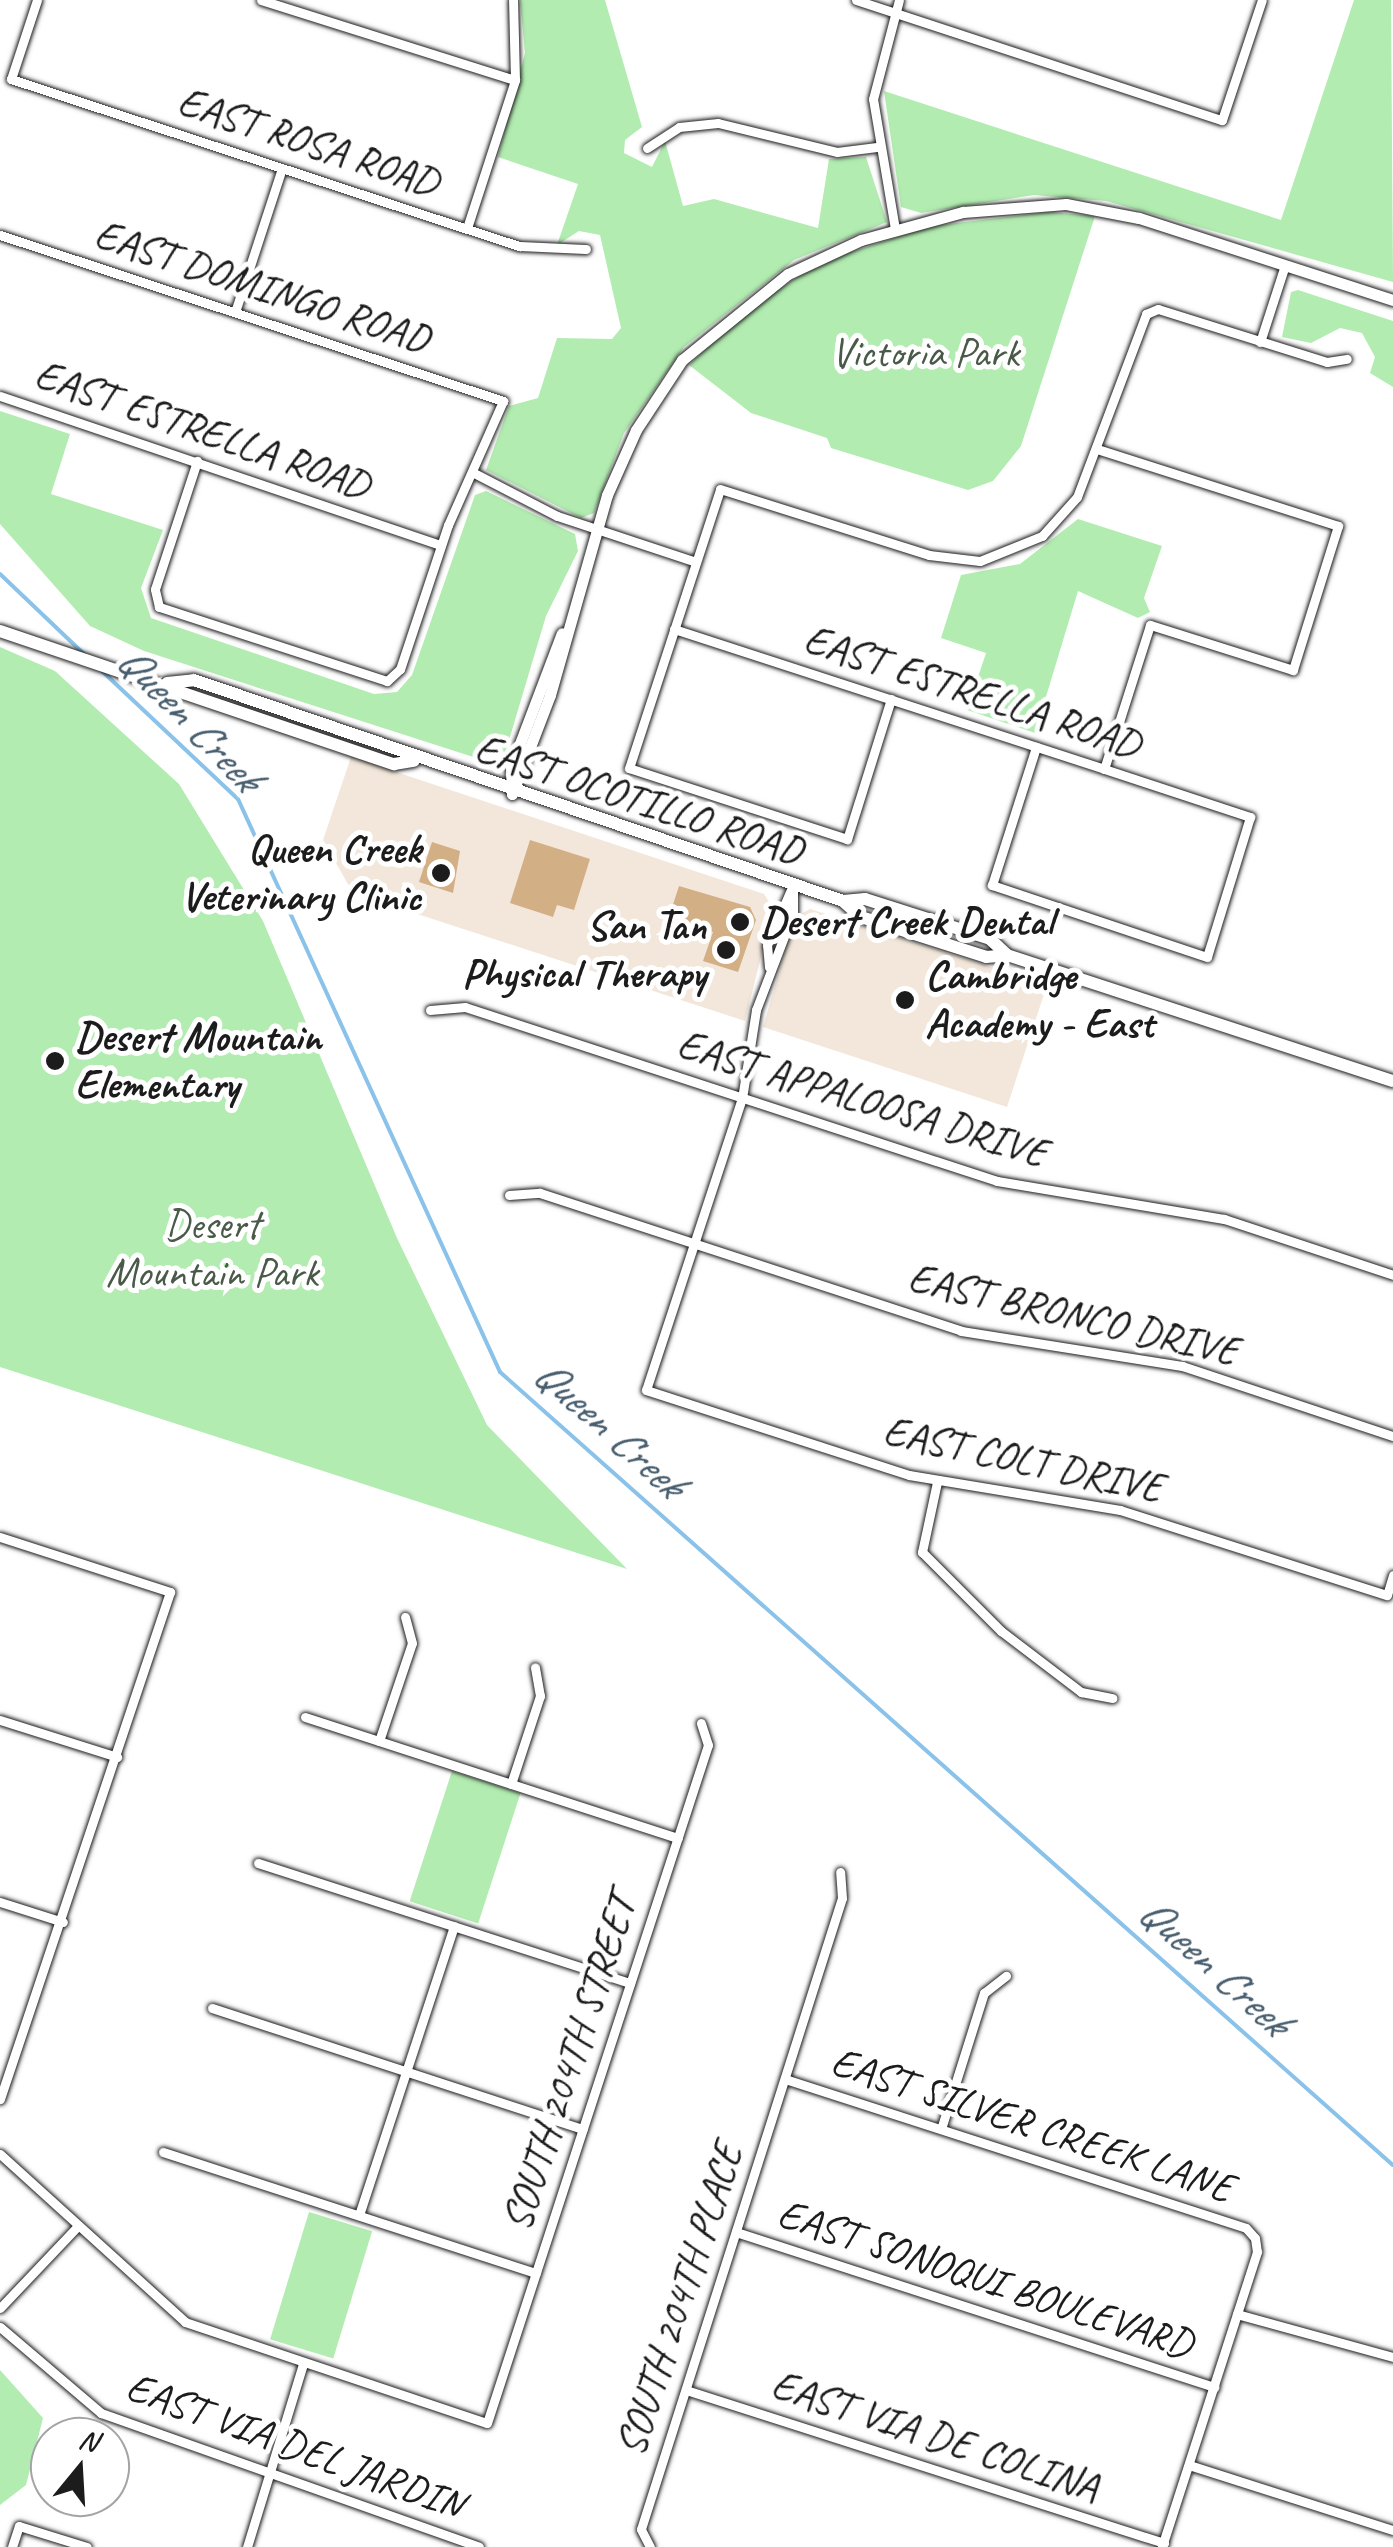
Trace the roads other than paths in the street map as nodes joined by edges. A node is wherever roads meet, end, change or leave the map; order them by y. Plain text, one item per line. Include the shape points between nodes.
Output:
1 (37, 0) edge
2 (261, 0) edge
3 (513, 0) edge
4 (856, 0) edge
5 (899, 0) edge
6 (1262, 0) edge
7 (895, 13) junction
8 (515, 80) junction
9 (876, 147) junction
10 (647, 148) dead end
11 (282, 168) junction
12 (467, 228) junction
13 (895, 229) junction
14 (0, 236) edge
15 (586, 249) dead end
16 (1285, 265) junction
17 (1393, 300) edge
18 (235, 312) junction
19 (1260, 342) junction
20 (1347, 359) dead end
21 (0, 396) edge
22 (1097, 449) junction
23 (197, 461) junction
24 (474, 473) junction
25 (596, 530) junction
26 (441, 545) junction
27 (696, 562) junction
28 (674, 629) junction
29 (0, 630) edge
30 (890, 699) junction
31 (1036, 746) junction
32 (1104, 769) junction
33 (512, 794) junction
34 (793, 884) junction
35 (430, 1010) dead end
36 (1393, 1082) edge
37 (742, 1098) junction
38 (509, 1194) dead end
39 (693, 1243) junction
40 (1393, 1275) edge
41 (1393, 1436) edge
42 (937, 1482) junction
43 (0, 1537) edge
44 (1393, 1575) edge
45 (406, 1618) dead end
46 (535, 1667) dead end
47 (1112, 1698) dead end
48 (305, 1716) dead end
49 (0, 1720) edge
50 (701, 1722) dead end
51 (378, 1741) junction
52 (116, 1757) junction
53 (511, 1784) junction
54 (678, 1838) junction
55 (258, 1862) dead end
56 (840, 1872) dead end
57 (0, 1902) edge
58 (63, 1922) junction
59 (454, 1926) junction
60 (1006, 1976) dead end
61 (630, 1984) junction
62 (212, 2008) dead end
63 (407, 2072) junction
64 (785, 2078) junction
65 (0, 2098) edge
66 (583, 2128) junction
67 (941, 2129) junction
68 (163, 2152) dead end
69 (0, 2154) edge
70 (360, 2216) junction
71 (77, 2227) junction
72 (736, 2232) junction
73 (536, 2273) junction
74 (0, 2308) edge
75 (1237, 2314) junction
76 (0, 2328) edge
77 (1393, 2358) edge
78 (304, 2364) junction
79 (1214, 2387) junction
80 (686, 2390) junction
81 (1189, 2465) junction
82 (270, 2472) junction
83 (1393, 2530) edge
84 (647, 2544) edge
85 (1163, 2545) edge
86 (12, 2547) edge
87 (86, 2547) edge
88 (247, 2547) edge
89 (479, 2547) edge

1 - 11 street, EAST ROSA ROAD via 11,79
2 - 8 street
3 - 8 street
4 - 7 street
5 - 7 street
6 - 7 street via 1222,120
7 - 9 street via 874,83
8 - 12 street
9 - 10 street via 837,152 718,123 678,128
9 - 13 street
11 - 12 street, EAST ROSA ROAD
11 - 18 street
12 - 15 street, EAST ROSA ROAD via 542,252
13 - 16 street via 985,208 1066,204 1139,218
13 - 25 street via 788,274 682,360 636,430
14 - 18 street, EAST DOMINGO ROAD
16 - 17 street
16 - 19 street
18 - 24 street, EAST DOMINGO ROAD via 504,401
19 - 20 street via 1327,362
19 - 22 street via 1158,309 1146,314
21 - 23 street, EAST ESTRELLA ROAD
22 - 27 street via 1062,518 1012,553 980,561 929,555 720,490
22 - 32 street via 1338,526 1293,670 1150,625
23 - 26 street, EAST ESTRELLA ROAD
23 - 26 street via 156,602 380,682 392,679
24 - 25 street
24 - 26 street
25 - 27 street
25 - 33 street via 511,767
27 - 28 street
28 - 30 street, EAST ESTRELLA ROAD
28 - 30 street via 629,768 847,839
29 - 33 main road, EAST OCOTILLO ROAD via 376,758 414,761
30 - 31 street, EAST ESTRELLA ROAD
31 - 32 street, EAST ESTRELLA ROAD
31 - 32 street, EAST ESTRELLA ROAD via 992,885 1207,957 1250,817
33 - 34 main road, EAST OCOTILLO ROAD
34 - 36 main road, EAST OCOTILLO ROAD via 843,901 862,917 986,958 1007,955
34 - 37 street via 793,913 769,966
35 - 37 street, EAST APPALOOSA DRIVE via 465,1008
37 - 39 street
37 - 40 street, EAST APPALOOSA DRIVE via 996,1181 1224,1219
38 - 39 street, EAST BRONCO DRIVE via 540,1193
39 - 41 street, EAST BRONCO DRIVE via 961,1331 1182,1366
39 - 42 street, EAST COLT DRIVE via 646,1390
42 - 44 street, EAST COLT DRIVE via 1120,1510 1386,1595
42 - 47 street via 922,1552 1001,1632 1081,1692
43 - 52 street via 170,1592
45 - 51 street via 412,1643
46 - 53 street via 540,1696
48 - 51 street
49 - 52 street
50 - 54 street, SOUTH 204TH STREET via 708,1745
51 - 53 street
52 - 58 street
53 - 54 street
54 - 61 street, SOUTH 204TH STREET
55 - 59 street
56 - 64 street, SOUTH 204TH PLACE via 842,1898
57 - 58 street
58 - 65 street
59 - 61 street
59 - 63 street
60 - 67 street via 984,1994
61 - 66 street, SOUTH 204TH STREET
62 - 63 street
63 - 66 street
63 - 70 street
64 - 67 street, EAST SILVER CREEK LANE
64 - 72 street, SOUTH 204TH PLACE
66 - 73 street, SOUTH 204TH STREET
67 - 75 street, EAST SILVER CREEK LANE via 1246,2228 1255,2238
68 - 70 street
69 - 71 street
70 - 73 street
71 - 74 street
71 - 78 street via 185,2322
72 - 79 street, EAST SONOQUI BOULEVARD
72 - 80 street, SOUTH 204TH PLACE
73 - 78 street, SOUTH 204TH STREET via 487,2423
75 - 77 street, EAST SONOQUI BOULEVARD
75 - 79 street
76 - 82 street, EAST VIA DEL JARDIN via 101,2413
78 - 82 street
79 - 81 street
80 - 84 street, SOUTH 204TH PLACE via 641,2529
80 - 85 street, EAST VIA DE COLINA
81 - 83 street
81 - 85 street
82 - 88 street
82 - 89 street, EAST VIA DEL JARDIN
86 - 87 street via 19,2526

